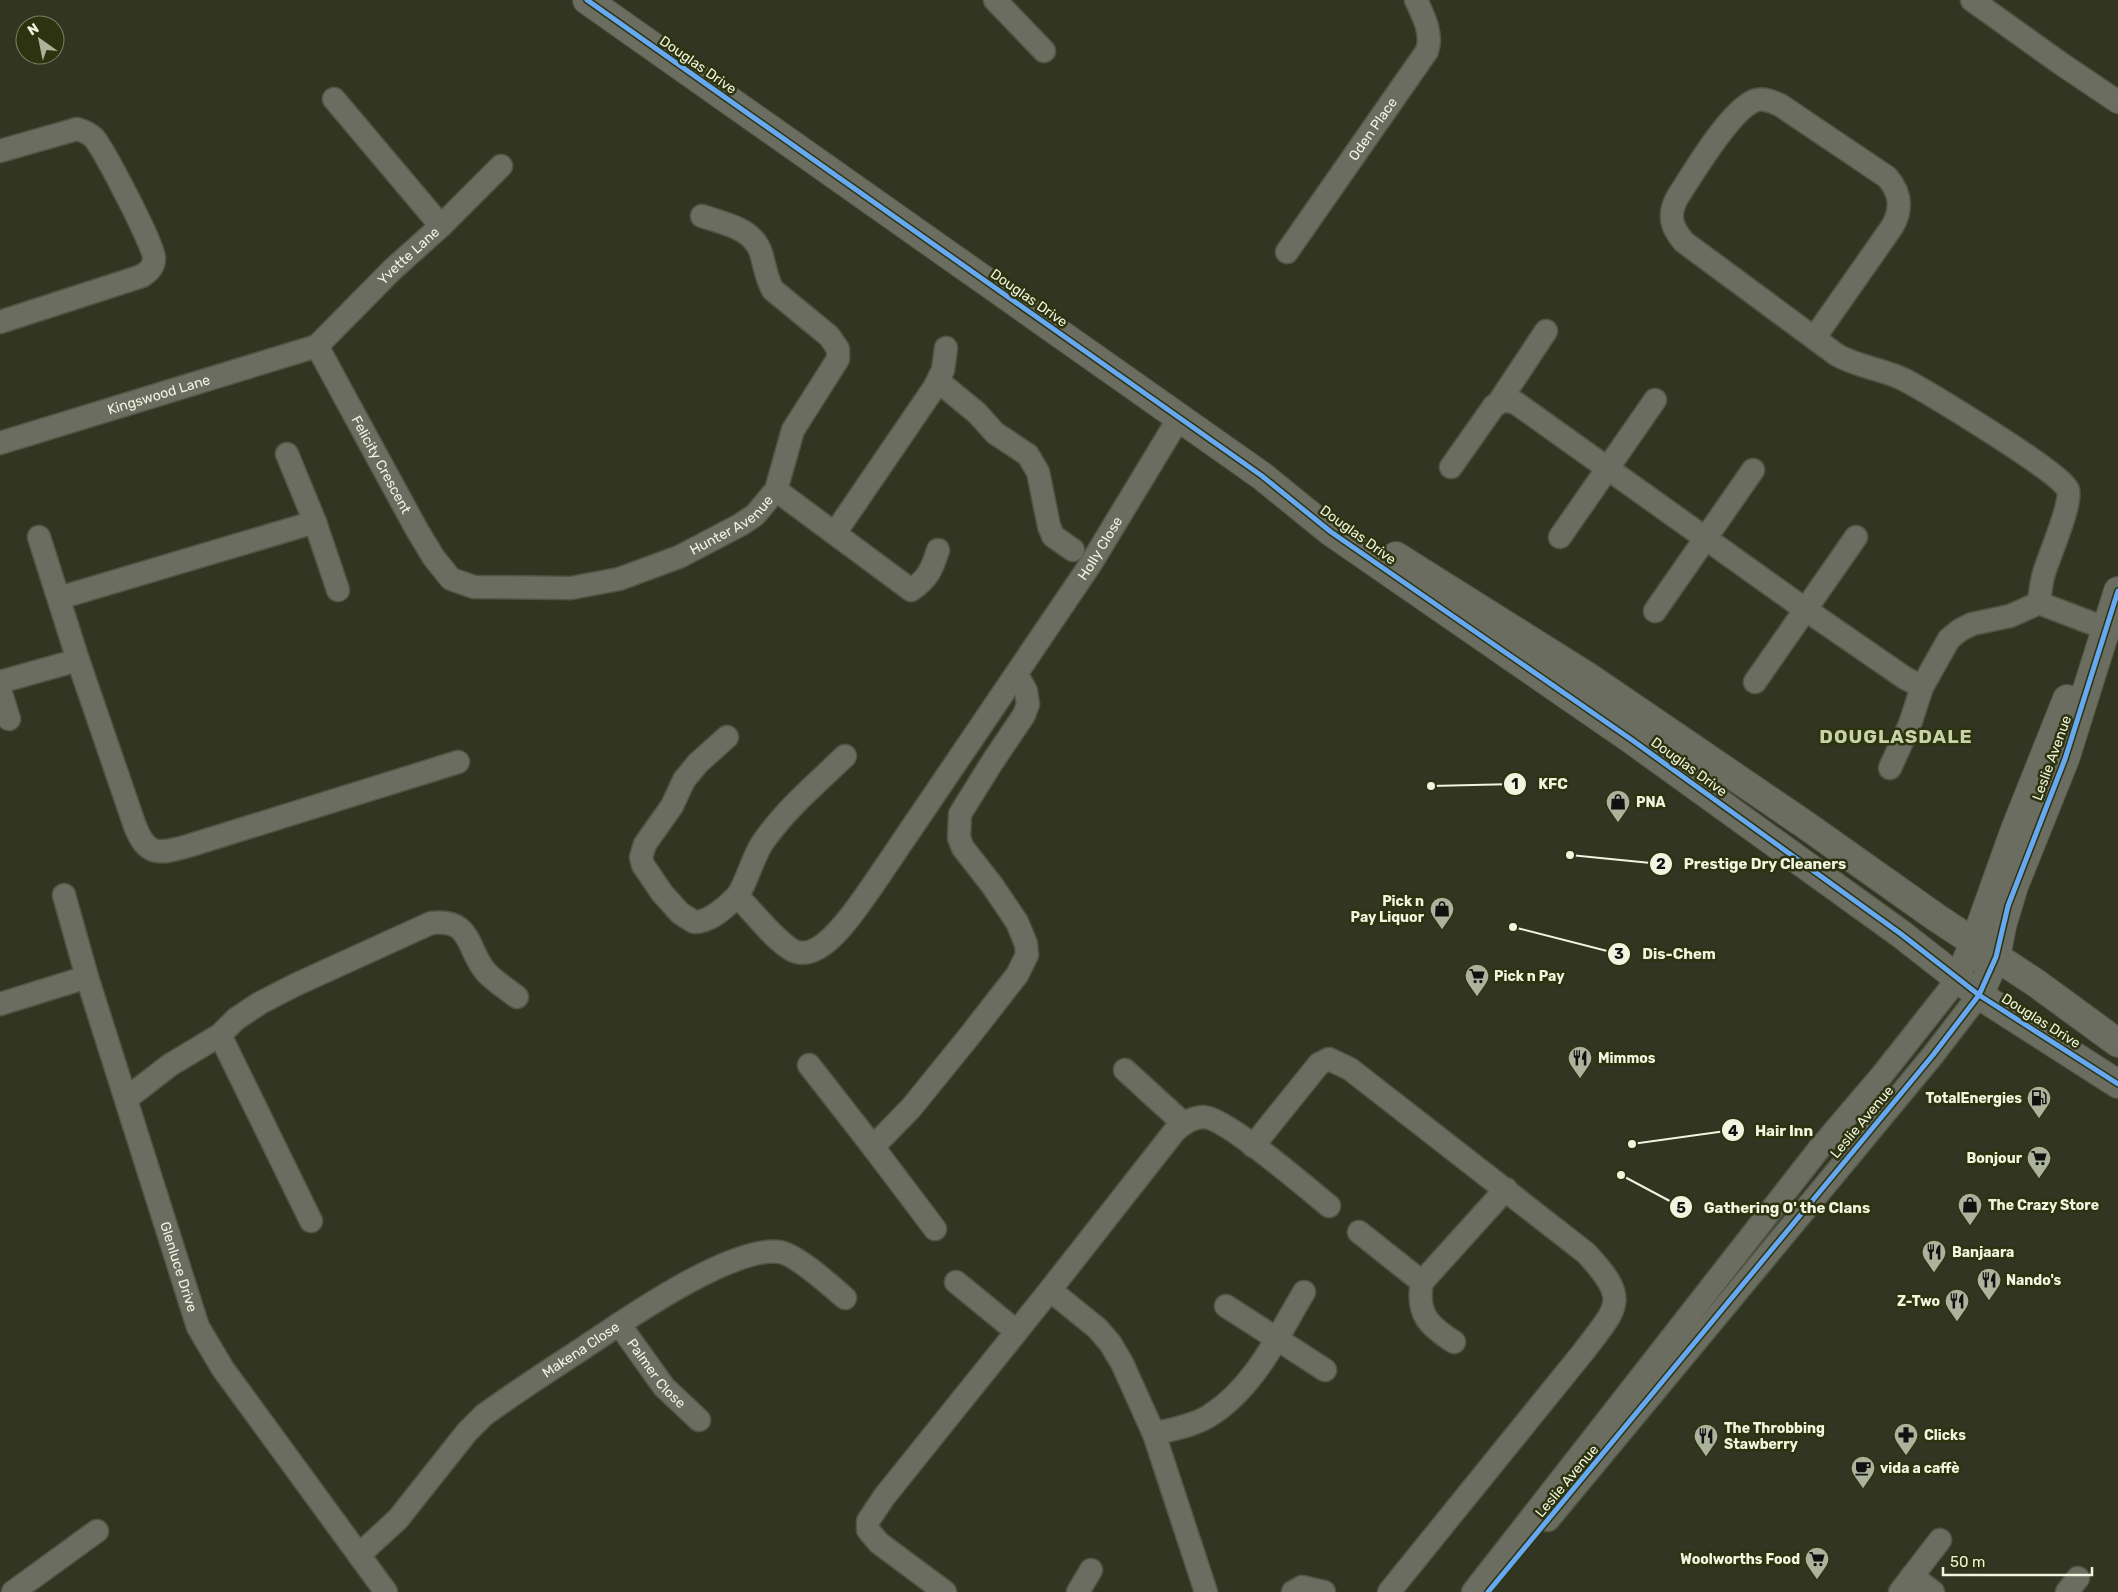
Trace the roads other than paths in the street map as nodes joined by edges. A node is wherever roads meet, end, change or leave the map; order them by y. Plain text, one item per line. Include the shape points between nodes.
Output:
1 (588, 0) edge
2 (995, 0) edge
3 (1416, 0) edge
4 (1972, 0) edge
5 (1999, 8) edge
6 (1044, 51) dead end
7 (334, 99) dead end
8 (2118, 102) edge
9 (0, 151) edge
10 (501, 166) dead end
11 (702, 216) dead end
12 (441, 226) junction
13 (1287, 252) dead end
14 (0, 322) edge
15 (1546, 331) dead end
16 (1815, 337) junction
17 (317, 346) junction
18 (946, 348) dead end
19 (938, 381) junction
20 (1655, 400) dead end
21 (1499, 402) junction
22 (1179, 418) junction
23 (0, 443) edge
24 (287, 454) dead end
25 (1451, 467) dead end
26 (1609, 469) junction
27 (1753, 470) dead end
28 (1262, 476) junction
29 (776, 490) junction
30 (315, 522) junction
31 (835, 533) junction
32 (39, 536) dead end
33 (1560, 537) dead end
34 (1856, 537) dead end
35 (1705, 538) junction
36 (938, 550) dead end
37 (1073, 550) dead end
38 (452, 579) joint
39 (338, 590) dead end
40 (2116, 595) edge
41 (59, 598) junction
42 (2039, 603) junction
43 (1805, 609) junction
44 (1655, 611) dead end
45 (2102, 627) junction
46 (78, 660) junction
47 (1017, 675) junction
48 (0, 682) edge
49 (1755, 682) dead end
50 (1922, 688) junction
51 (0, 690) edge
52 (9, 719) dead end
53 (727, 737) dead end
54 (845, 756) dead end
55 (458, 762) dead end
56 (1890, 768) dead end
57 (64, 895) dead end
58 (737, 896) junction
59 (1990, 898) junction
60 (1937, 918) junction
61 (1985, 951) junction
62 (87, 977) junction
63 (1957, 980) junction
64 (517, 996) dead end
65 (1979, 996) junction
66 (0, 1004) edge
67 (220, 1035) junction
68 (2118, 1043) edge
69 (809, 1065) dead end
70 (1125, 1070) dead end
71 (2118, 1084) edge
72 (126, 1099) junction
73 (1183, 1122) junction
74 (1253, 1146) junction
75 (874, 1147) junction
76 (1506, 1189) junction
77 (1329, 1206) dead end
78 (311, 1221) dead end
79 (935, 1229) dead end
80 (1359, 1232) dead end
81 (956, 1282) dead end
82 (1422, 1282) junction
83 (1050, 1290) junction
84 (1304, 1292) dead end
85 (845, 1298) dead end
86 (1226, 1306) dead end
87 (619, 1324) junction
88 (1016, 1331) junction
89 (1277, 1338) junction
90 (1454, 1342) dead end
91 (1325, 1370) dead end
92 (699, 1420) dead end
93 (1154, 1434) junction
94 (97, 1531) dead end
95 (1940, 1540) dead end
96 (359, 1555) junction
97 (1091, 1570) dead end
98 (1906, 1584) edge
99 (13, 1592) edge
100 (386, 1592) edge
101 (945, 1592) edge
102 (1078, 1592) edge
103 (1206, 1592) edge
104 (1293, 1592) edge
105 (1324, 1592) edge
106 (1389, 1592) edge
107 (1473, 1592) edge
108 (1488, 1592) edge
109 (1933, 1592) edge

1 - 22 street, Douglas Drive
2 - 6 street
3 - 13 street, Oden Place via 1427,29 1427,51
4 - 5 street
5 - 8 street via 2060,63
7 - 12 street
9 - 14 street via 77,128 87,132 100,147 149,240 154,259 150,270 142,276
10 - 12 street, Yvette Lane
11 - 29 street, Hunter Avenue via 746,231 756,241 773,290 829,336 838,349 838,359 793,430
12 - 17 street, Yvette Lane
15 - 21 street
16 - 16 street via 1684,242 1671,221 1672,206 1734,116 1748,104 1759,100 1780,105 1887,177 1899,197 1898,214 1892,227
16 - 42 street via 1844,359 1905,380 2018,449 2066,485 2069,493 2066,509 2043,577
17 - 23 street, Kingswood Lane
17 - 38 street, Felicity Crescent via 417,530
18 - 19 street
19 - 31 street
19 - 37 street via 977,413 995,433 1028,456 1038,472 1053,536
20 - 26 street
21 - 25 street
21 - 26 street via 1510,400 1516,403
22 - 28 street, Douglas Drive
22 - 47 street, Holly Close via 1090,565
24 - 30 street
26 - 33 street
26 - 35 street
27 - 35 street
28 - 60 street, Douglas Drive via 1421,571 1586,676
28 - 63 street, Douglas Drive via 1331,532 1632,740 1893,928
29 - 31 street
29 - 38 street, Hunter Avenue via 755,515 740,525 679,557 619,579 571,588 474,587
30 - 39 street
30 - 41 street
31 - 36 street via 911,590 931,572
32 - 41 street
34 - 43 street
35 - 43 street
35 - 44 street
40 - 45 street, Leslie Avenue
41 - 46 street
42 - 45 street
42 - 50 street via 2010,616 1972,624 1960,630 1944,647
43 - 49 street
43 - 50 street
45 - 59 street, Leslie Avenue via 2017,823
45 - 61 street, Leslie Avenue via 2055,785 2014,886 2002,926
46 - 48 street
46 - 55 street via 140,840 156,852 188,846
47 - 58 street, Holly Close via 850,916 820,948 809,953 792,950
47 - 75 street via 1028,698 1024,715 970,796 960,814 958,828 963,848 1017,922 1027,955 1017,974 971,1034 911,1108
50 - 56 street
51 - 52 street
53 - 58 street via 684,780 672,806 645,844 642,857 662,893 680,913 694,922 708,920
54 - 58 street via 763,841
57 - 62 street, Glenluce Drive
59 - 60 street via 1962,914
59 - 61 street, Leslie Avenue
60 - 61 street, Douglas Drive
61 - 63 street, Leslie Avenue
61 - 65 street, Leslie Avenue
61 - 68 street, Douglas Drive via 2036,983
62 - 66 street
62 - 72 street, Glenluce Drive
63 - 65 street, Douglas Drive
63 - 107 street, Leslie Avenue via 1819,1149
64 - 67 street via 486,972 462,930 450,923 431,923 260,1003
65 - 71 street, Douglas Drive
65 - 108 street, Leslie Avenue
67 - 72 street via 170,1065
67 - 78 street
69 - 75 street
70 - 73 street
72 - 96 street, Glenluce Drive via 204,1340
73 - 74 street via 1204,1117 1212,1119
73 - 83 street
74 - 76 street via 1319,1064 1329,1059 1350,1069
74 - 77 street
75 - 79 street
76 - 82 street
76 - 106 street via 1586,1253 1614,1291 1615,1307 1584,1352
80 - 82 street
81 - 88 street
82 - 90 street via 1422,1309 1428,1321
83 - 88 street
83 - 93 street via 1092,1323 1110,1343 1131,1380
84 - 89 street
85 - 87 street, Makena Close via 790,1256 782,1252 765,1253 713,1270
86 - 89 street
87 - 92 street, Palmer Close via 664,1387
87 - 96 street, Makena Close via 484,1415 398,1519
88 - 101 street via 884,1496 868,1521 868,1530 879,1543
89 - 91 street
89 - 93 street via 1244,1386 1223,1406 1199,1421
93 - 103 street
94 - 99 street
95 - 98 street
96 - 100 street, Glenluce Drive
97 - 102 street
98 - 109 street
104 - 105 street via 1302,1587

